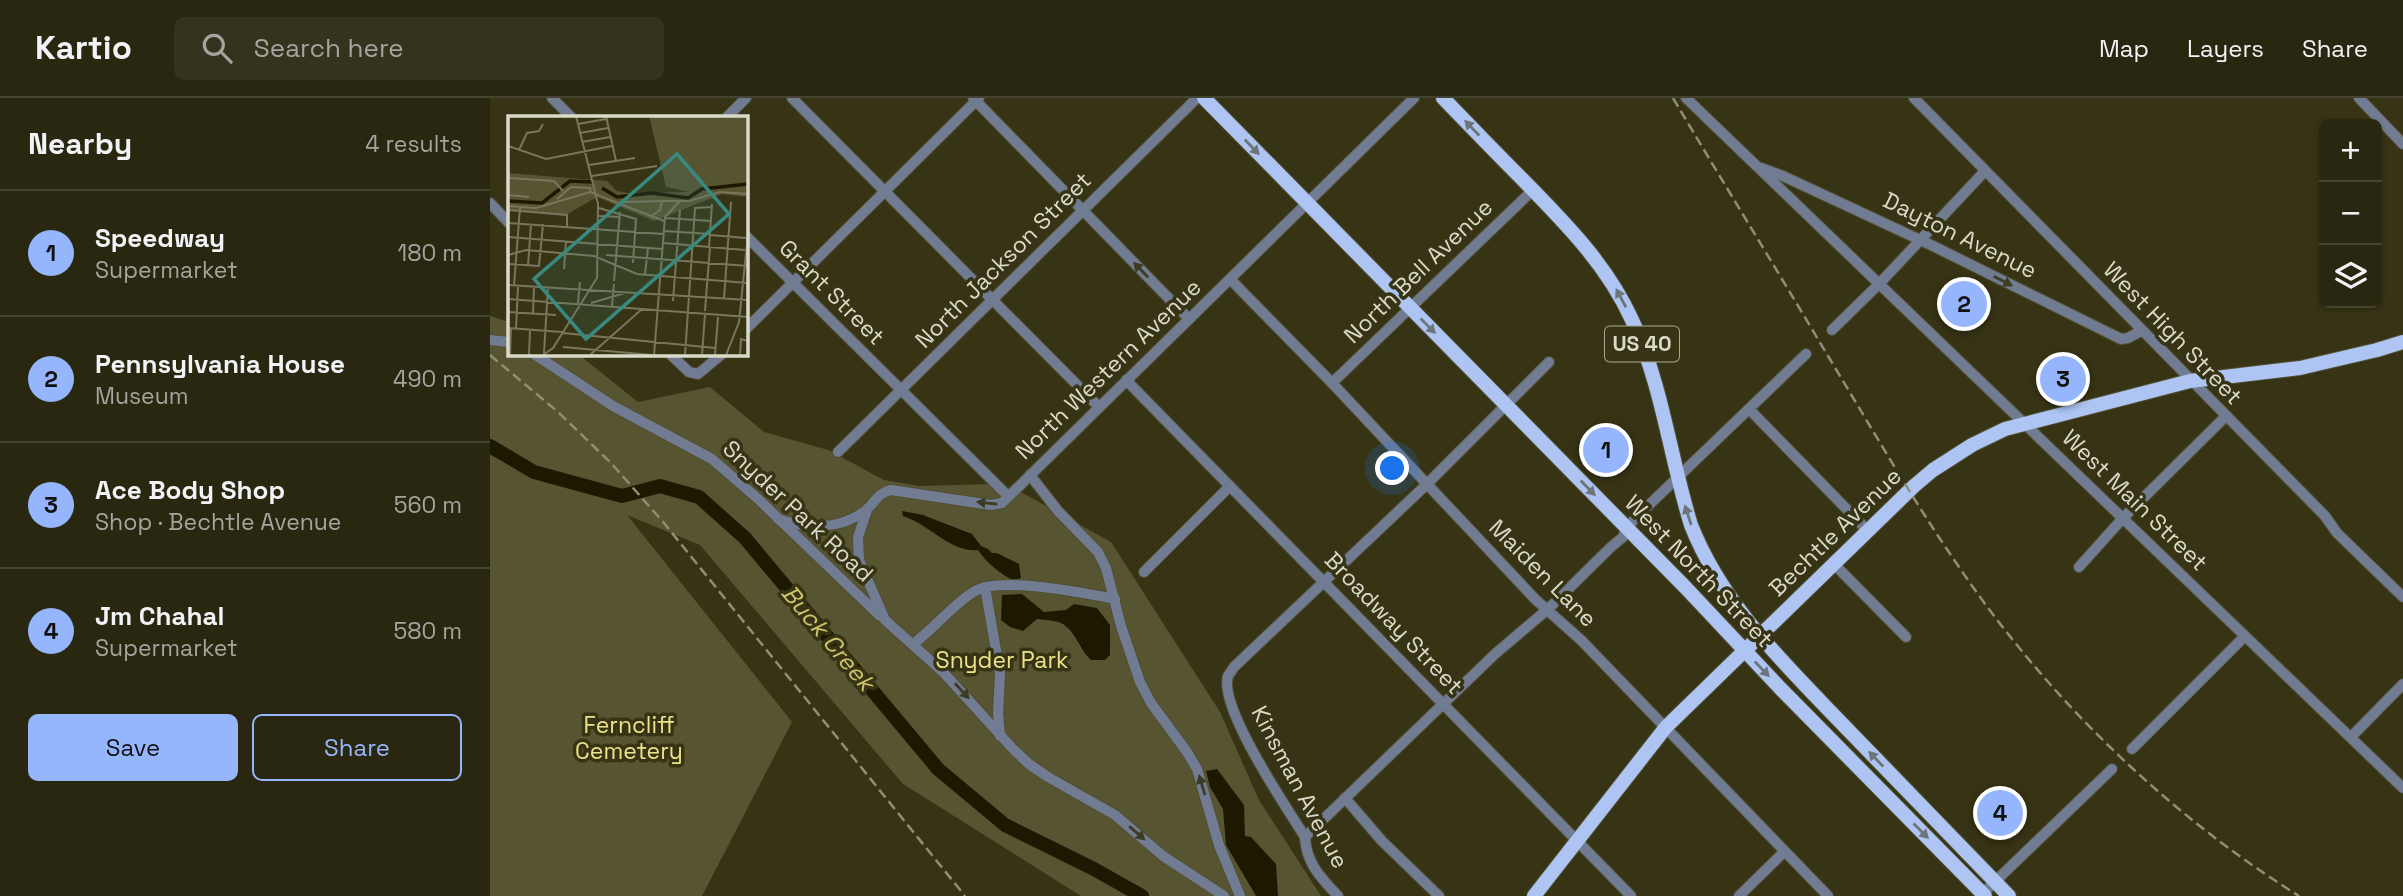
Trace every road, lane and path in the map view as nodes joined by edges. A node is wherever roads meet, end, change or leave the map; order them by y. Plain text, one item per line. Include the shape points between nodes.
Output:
1 (552, 98) edge
2 (746, 98) edge
3 (792, 98) edge
4 (1197, 98) edge
5 (1204, 98) edge
6 (1414, 98) edge
7 (1443, 98) edge
8 (1686, 98) edge
9 (1913, 98) edge
10 (2359, 98) edge
11 (976, 99) edge
12 (570, 116) edge
13 (728, 116) edge
14 (2403, 144) edge
15 (1758, 167) junction
16 (1985, 171) junction
17 (1533, 190) junction
18 (884, 191) junction
19 (490, 204) edge
20 (1307, 204) junction
21 (1083, 211) junction
22 (508, 222) edge
23 (747, 237) edge
24 (1920, 240) junction
25 (1230, 279) junction
26 (792, 282) junction
27 (1879, 284) junction
28 (992, 300) junction
29 (1410, 308) junction
30 (1189, 318) junction
31 (747, 328) edge
32 (1832, 330) dead end
33 (2141, 331) junction
34 (490, 340) edge
35 (508, 342) edge
36 (2403, 342) edge
37 (1806, 354) dead end
38 (536, 355) edge
39 (671, 355) edge
40 (721, 355) edge
41 (1549, 362) dead end
42 (1126, 380) junction
43 (2190, 381) junction
44 (1332, 383) junction
45 (901, 390) junction
46 (1506, 405) junction
47 (1099, 407) junction
48 (1749, 409) junction
49 (2225, 417) junction
50 (2024, 423) junction
51 (838, 452) dead end
52 (1030, 475) junction
53 (1678, 477) junction
54 (1426, 485) junction
55 (1230, 486) junction
56 (1008, 496) junction
57 (867, 509) junction
58 (2123, 518) junction
59 (778, 519) junction
60 (1627, 527) junction
61 (1868, 531) junction
62 (1834, 564) junction
63 (2078, 567) dead end
64 (1144, 572) dead end
65 (1324, 583) junction
66 (985, 587) junction
67 (2403, 597) edge
68 (1115, 599) junction
69 (1548, 609) junction
70 (885, 620) junction
71 (1760, 636) junction
72 (2245, 636) junction
73 (1906, 637) dead end
74 (912, 644) junction
75 (1744, 650) junction
76 (2403, 684) edge
77 (1443, 704) junction
78 (1666, 727) junction
79 (1000, 736) junction
80 (2351, 737) junction
81 (2132, 749) dead end
82 (2112, 769) dead end
83 (2403, 788) edge
84 (1345, 798) junction
85 (1305, 836) junction
86 (1577, 841) junction
87 (1784, 852) junction
88 (1995, 881) junction
89 (1982, 895) edge
90 (1224, 896) edge
91 (1240, 896) edge
92 (1338, 896) edge
93 (1439, 896) edge
94 (1534, 896) edge
95 (1631, 896) edge
96 (1739, 896) edge
97 (1828, 896) edge
98 (2009, 896) edge

1 - 12 street
2 - 13 street
3 - 18 street
4 - 21 street, North Jackson Street
5 -> 20 main road, West North Street
6 - 20 street, North Western Avenue
17 -> 7 main road, US 40
8 - 15 street, West Main Street
9 - 16 street, West High Street
10 - 14 street
11 - 18 street
11 - 21 street
15 - 24 street, Dayton Avenue
15 - 27 street, West Main Street
16 - 24 street
16 - 33 street, West High Street
17 - 29 street, North Bell Avenue
53 -> 17 main road, US 40 via 1649,365 1616,288 1590,251
18 - 26 street
18 - 28 street
19 - 22 street
20 - 25 street, North Western Avenue
20 - 29 main road, West North Street
21 - 28 street, North Jackson Street
30 -> 21 street
23 - 26 street, Grant Street
24 - 27 street
24 -> 33 street, Dayton Avenue via 2121,339
25 - 30 street, North Western Avenue
25 - 44 street, Maiden Lane
26 - 31 street
26 - 45 street, Grant Street
27 - 32 street
27 - 50 street, West Main Street
28 - 45 street, North Jackson Street
28 - 47 street
29 - 44 street, North Bell Avenue
29 -> 46 main road, West North Street
30 - 42 street, North Western Avenue
33 - 43 street, West High Street
34 - 35 street
36 - 43 main road via 2300,368
37 - 48 street
38 - 59 street, Snyder Park Road via 613,406 712,458
39 - 40 street via 689,372 698,374
41 - 46 street, Kinsman Avenue
42 - 47 street, North Western Avenue
42 - 55 street, Broadway Street
43 - 49 street, West High Street
43 - 50 main road, Bechtle Avenue
44 - 54 street, Maiden Lane
45 - 51 street, North Jackson Street
45 - 56 street, Grant Street
46 - 54 street, Kinsman Avenue
46 -> 60 main road, West North Street
47 - 52 street, North Western Avenue
48 - 53 street
48 - 61 street
49 - 58 street
49 - 67 street, West High Street
50 - 58 street, West Main Street
50 - 61 main road, Bechtle Avenue via 1972,445 1935,469
52 - 56 street, North Western Avenue
52 - 68 street via 1098,552
53 - 60 street
71 -> 53 main road, US 40 via 1701,548
54 - 65 street, Kinsman Avenue
54 - 69 street, Maiden Lane
55 - 64 street
55 - 65 street, Broadway Street
56 -> 57 street via 1002,503 990,505 891,490 879,495
57 - 59 street via 828,526
57 - 70 street, Snyder Park Road via 858,537 859,560
58 - 63 street
58 - 72 street, West Main Street
59 - 70 street, Snyder Park Road
60 - 69 street via 1623,537
60 - 75 main road, West North Street
61 - 62 main road, Bechtle Avenue
62 - 71 main road, Bechtle Avenue
62 - 73 street
65 - 77 street, Broadway Street
65 - 85 street, Kinsman Avenue via 1228,677 1246,742
66 - 68 street via 1031,587
66 - 74 street via 969,595
66 - 79 street via 1000,673
91 -> 68 street via 1196,769 1140,682
69 - 77 street
69 - 78 street, Maiden Lane
70 - 74 street, Snyder Park Road
71 - 75 main road, Bechtle Avenue
88 -> 71 main road, West North Street / US 40
72 - 80 street, West Main Street
72 - 81 street
74 -> 79 street, Snyder Park Road via 963,692
75 - 78 main road, Bechtle Avenue
75 -> 89 main road, West North Street
76 - 80 street
77 - 84 street
77 - 86 street, Broadway Street
78 - 86 main road, Bechtle Avenue
78 - 87 street, Maiden Lane
79 -> 90 street, Snyder Park Road via 1039,771 1115,815 1163,856
80 - 83 street, West Main Street
82 - 88 street
84 - 85 street
84 - 93 street
85 - 92 street, Kinsman Avenue via 1315,870
86 - 94 main road, Bechtle Avenue
86 - 95 street, Broadway Street
87 - 96 street
87 - 97 street, Maiden Lane
88 - 89 street
88 - 98 main road, West North Street / US 40

